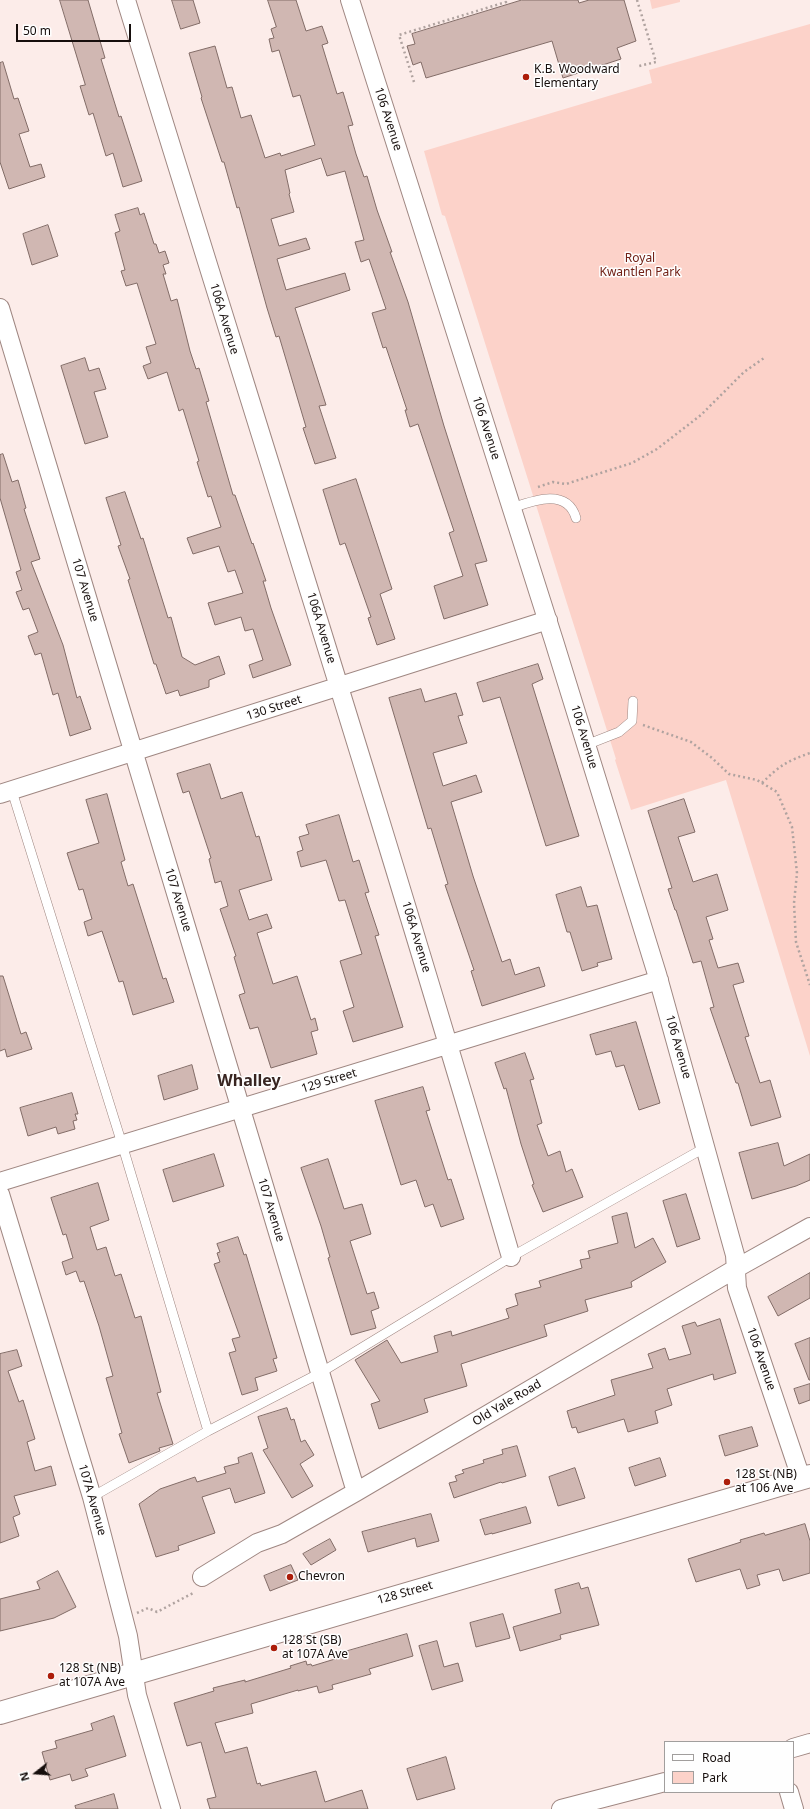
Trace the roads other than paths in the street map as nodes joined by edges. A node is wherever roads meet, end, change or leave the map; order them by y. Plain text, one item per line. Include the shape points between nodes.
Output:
1 (126, 0) edge
2 (350, 0) edge
3 (0, 308) edge
4 (512, 508) junction
5 (576, 518) dead end
6 (548, 620) junction
7 (340, 687) junction
8 (633, 701) dead end
9 (586, 745) junction
10 (134, 752) junction
11 (6, 792) edge
12 (659, 980) junction
13 (449, 1045) junction
14 (241, 1108) junction
15 (122, 1144) junction
16 (706, 1147) junction
17 (0, 1182) edge
18 (0, 1194) edge
19 (810, 1227) edge
20 (511, 1257) junction
21 (735, 1269) junction
22 (320, 1373) junction
23 (208, 1431) junction
24 (806, 1477) edge
25 (356, 1492) junction
26 (92, 1497) junction
27 (199, 1584) road end
28 (134, 1674) junction
29 (0, 1713) edge
30 (810, 1743) edge
31 (794, 1748) edge
32 (664, 1782) edge
33 (789, 1793) edge
34 (171, 1809) edge
35 (560, 1809) edge
36 (794, 1809) edge

1 - 7 street, 106A Avenue
2 - 4 street, 106 Avenue
3 - 10 street, 107 Avenue
4 - 5 lane via 553,498 566,503 574,511
4 - 6 street, 106 Avenue
6 - 7 street, 130 Street
6 - 9 street, 106 Avenue
7 - 10 street, 130 Street
7 - 13 street, 106A Avenue
8 - 9 lane via 632,721 619,732
9 - 12 street, 106 Avenue
10 - 11 street, 130 Street
10 - 14 street, 107 Avenue
11 - 15 lane
12 - 13 street, 129 Street
12 - 16 street, 106 Avenue
13 - 14 street, 129 Street
13 - 20 street, 106A Avenue
14 - 15 street, 129 Street
14 - 22 street, 107 Avenue
15 - 17 street, 129 Street
15 - 23 lane
16 - 20 lane
16 - 21 street, 106 Avenue via 735,1255
18 - 26 street, 107A Avenue
19 - 21 street, Old Yale Road
20 - 22 lane
21 - 24 street, 106 Avenue via 737,1288
21 - 25 street, Old Yale Road
22 - 23 lane
22 - 25 street, 107 Avenue
23 - 26 lane
24 - 28 main road, 128 Street
25 - 27 street, Old Yale Road via 282,1534 257,1543
26 - 28 street, 107A Avenue via 128,1636
28 - 29 main road, 128 Street
28 - 34 street, 107A Avenue via 137,1695
30 - 31 street
32 - 35 street
33 - 36 street

